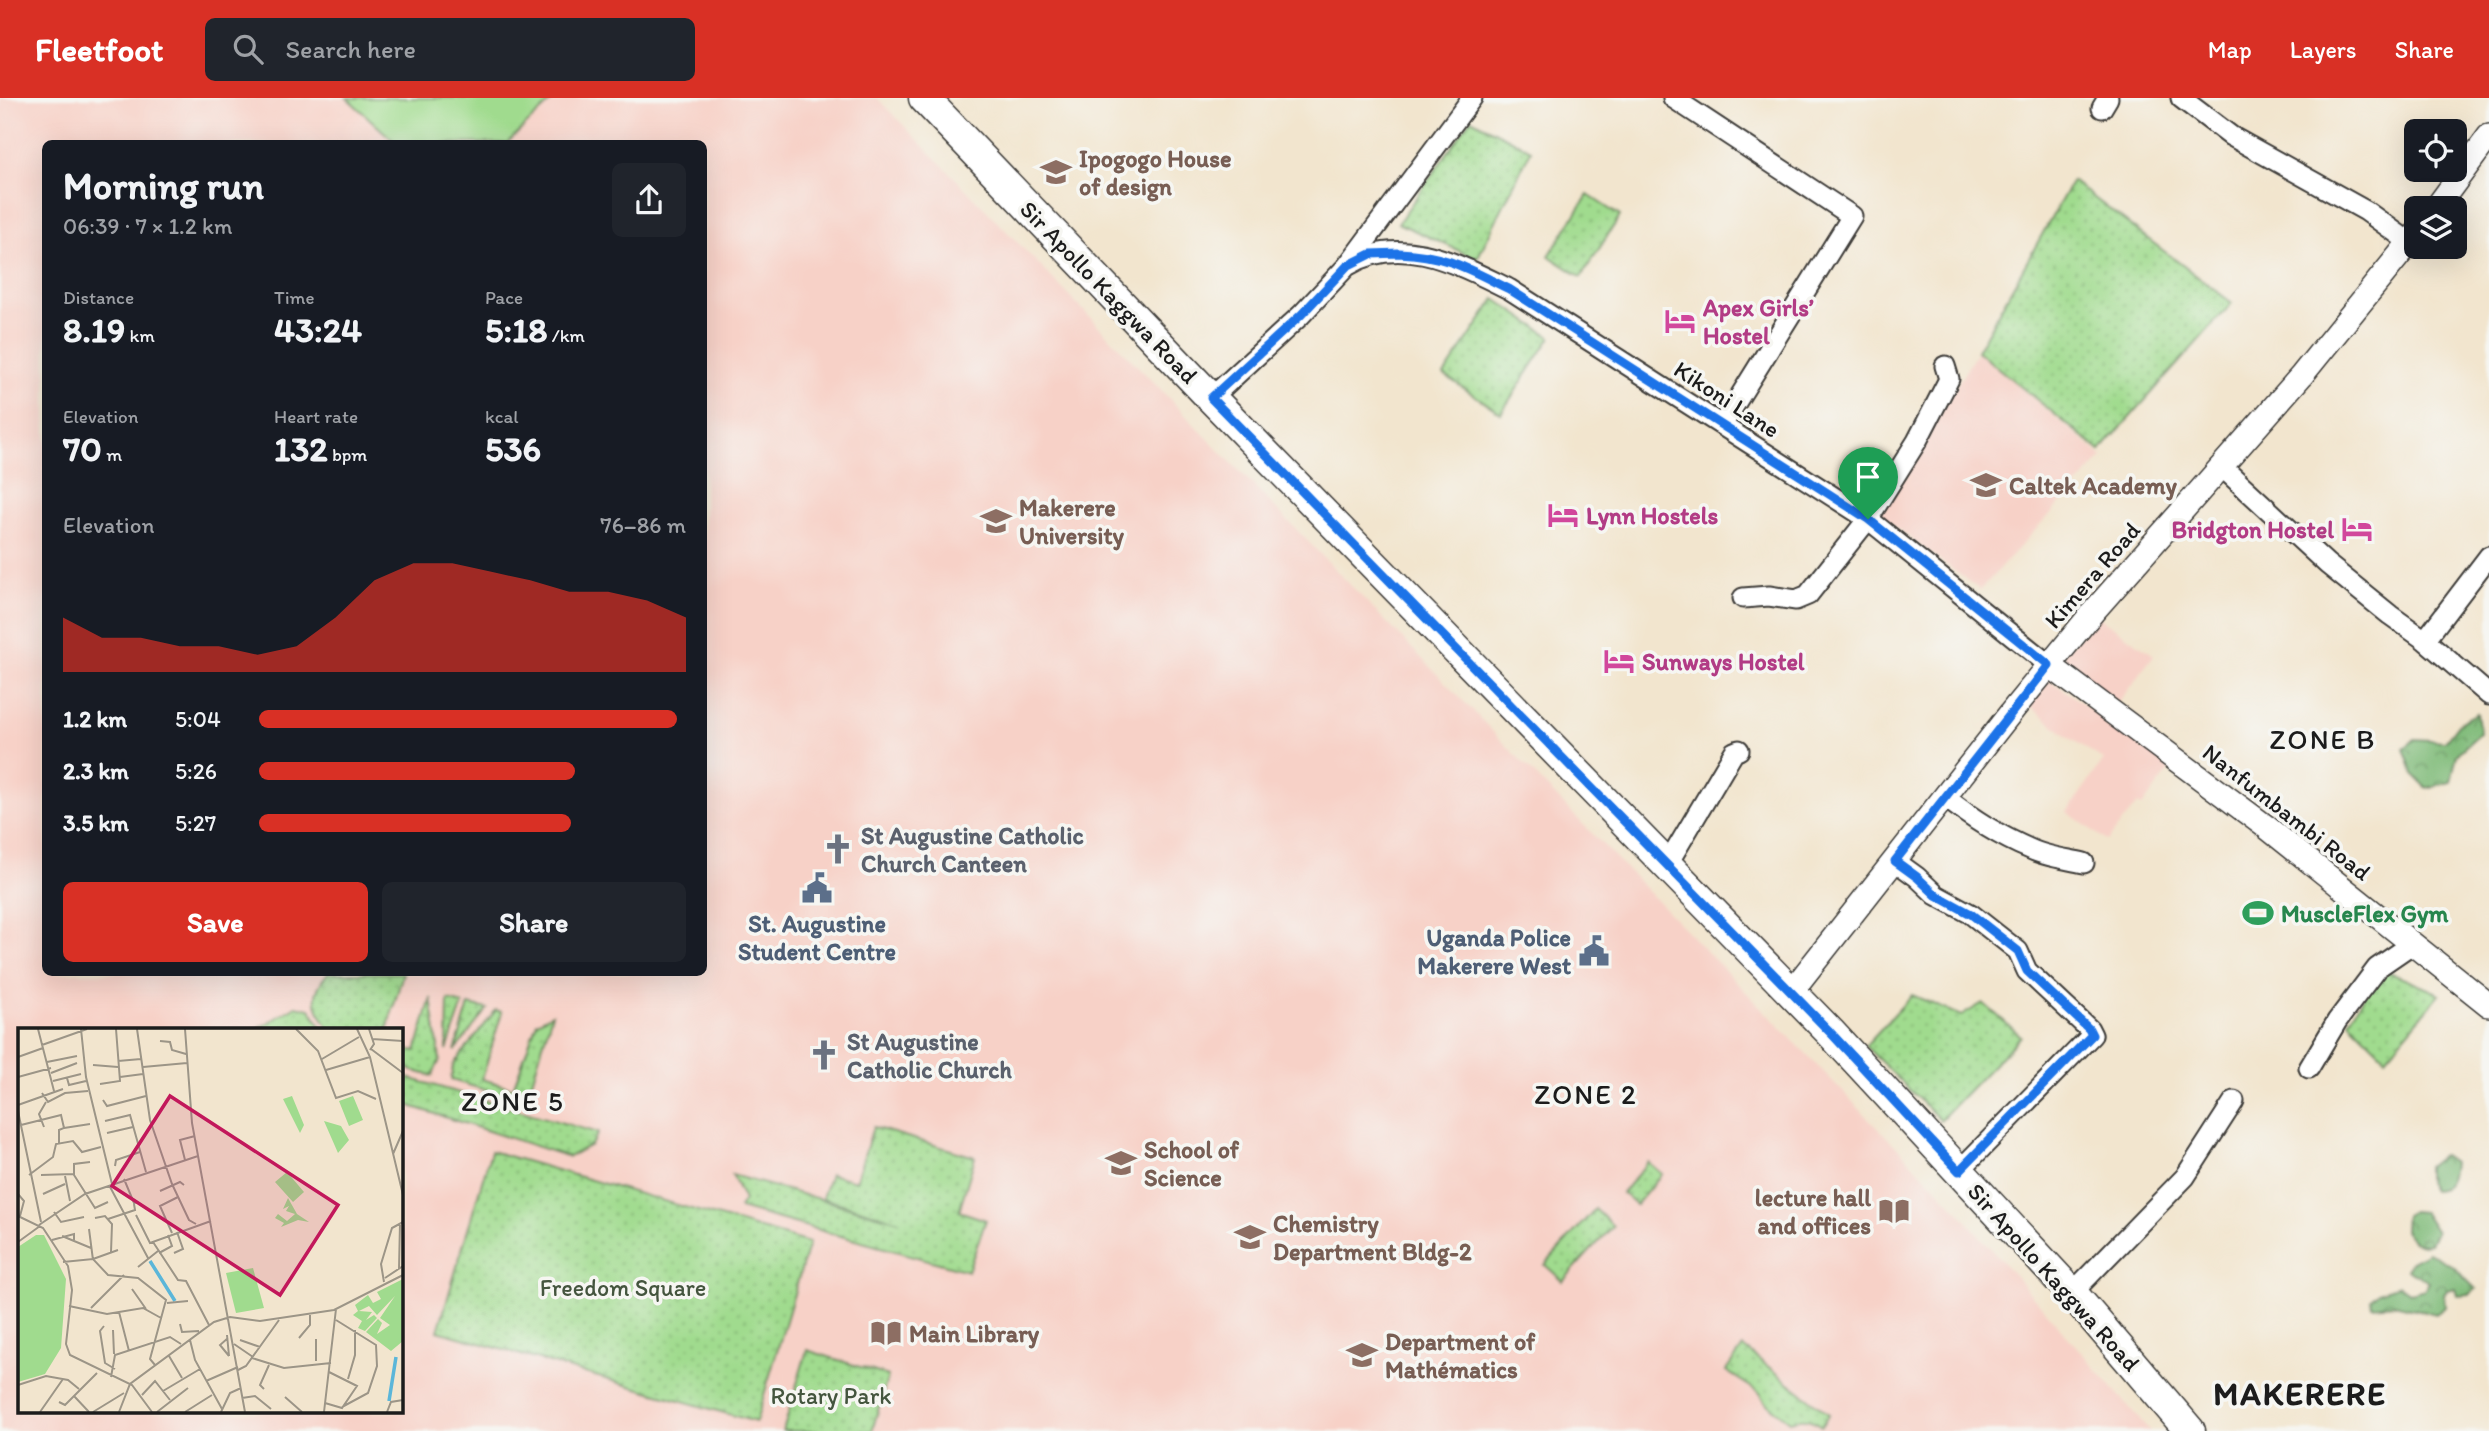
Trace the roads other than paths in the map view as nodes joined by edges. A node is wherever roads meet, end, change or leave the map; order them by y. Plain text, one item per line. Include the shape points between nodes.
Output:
1 (924, 98) edge
2 (1472, 98) edge
3 (1673, 98) edge
4 (2180, 98) edge
5 (2489, 136) edge
6 (2445, 196) edge
7 (2404, 232) edge
8 (2404, 248) edge
9 (1347, 266) junction
10 (1945, 366) dead end
11 (1211, 398) junction
12 (1723, 425) junction
13 (2222, 467) junction
14 (1868, 519) junction
15 (2489, 556) edge
16 (1743, 598) dead end
17 (2425, 640) junction
18 (2049, 665) junction
19 (2489, 695) edge
20 (1738, 750) dead end
21 (1945, 797) junction
22 (1895, 861) junction
23 (2084, 863) dead end
24 (1667, 865) junction
25 (2412, 944) junction
26 (1791, 992) junction
27 (2489, 1005) edge
28 (2309, 1068) dead end
29 (2234, 1101) dead end
30 (1959, 1171) junction
31 (2072, 1293) junction
32 (2190, 1431) edge

1 - 11 main road, Sir Apollo Kaggwa Road
2 - 9 street
3 - 12 street via 1852,216
4 - 7 street via 2231,136
5 - 6 street
8 - 13 street, Kimera Road
9 - 11 street
9 - 12 street, Kikoni Lane via 1371,254 1389,253 1437,256 1455,262 1509,289
10 - 14 street via 1947,385
11 - 24 main road, Sir Apollo Kaggwa Road
12 - 14 street, Kikoni Lane
13 - 17 street via 2328,564
13 - 18 street, Kimera Road
14 - 16 street via 1804,599
14 - 18 street, Kikoni Lane
15 - 17 street
17 - 19 street
18 - 21 street, Kimera Road
18 - 25 street, Nanfumbambi Road via 2269,829
20 - 24 street
21 - 22 street, Kimera Road
21 - 23 street via 1979,824 2032,850
22 - 26 street, Kimera Road
22 - 30 street via 2018,951 2027,971 2092,1035
24 - 26 main road, Sir Apollo Kaggwa Road
25 - 27 street, Nanfumbambi Road
25 - 28 street via 2377,968
26 - 30 main road, Sir Apollo Kaggwa Road
29 - 31 street via 2185,1177
30 - 31 main road, Sir Apollo Kaggwa Road
31 - 32 main road, Sir Apollo Kaggwa Road

